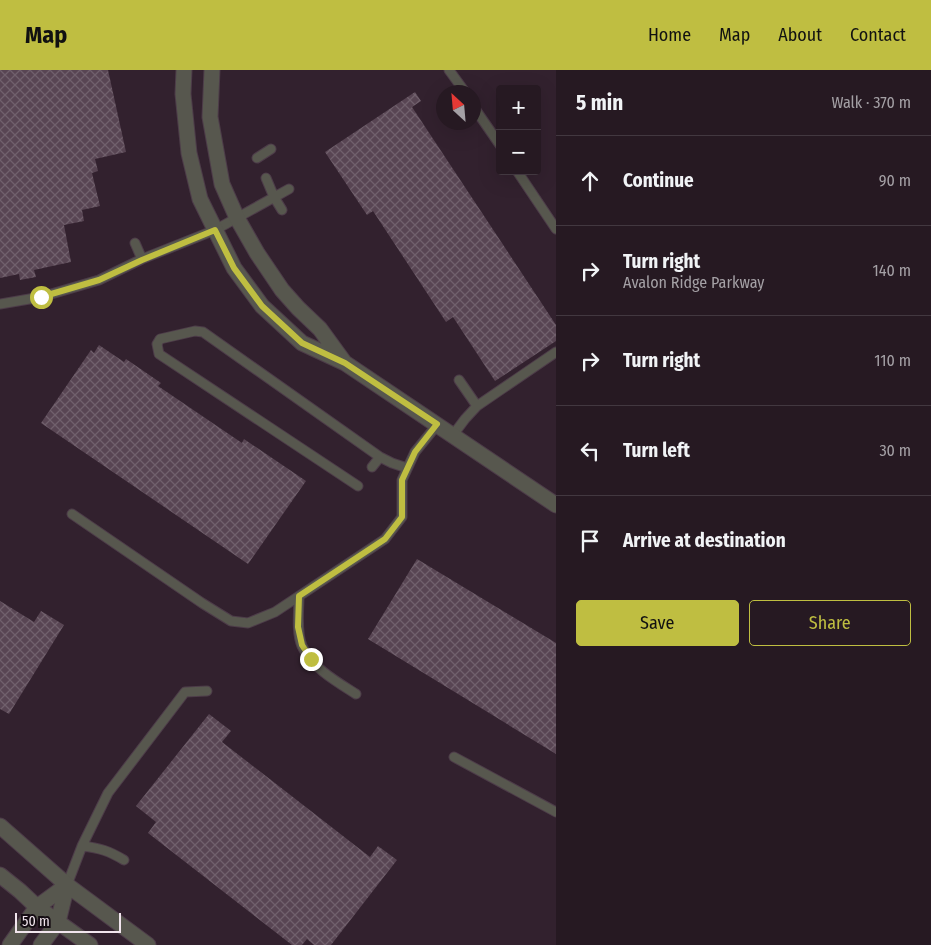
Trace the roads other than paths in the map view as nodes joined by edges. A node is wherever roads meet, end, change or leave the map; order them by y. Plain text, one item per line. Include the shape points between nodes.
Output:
1 (184, 70) edge
2 (212, 70) edge
3 (450, 70) edge
4 (460, 85) edge
5 (481, 116) edge
6 (496, 139) edge
7 (271, 149) dead end
8 (257, 158) dead end
9 (520, 175) edge
10 (266, 178) dead end
11 (289, 190) dead end
12 (274, 197) junction
13 (282, 210) dead end
14 (237, 218) junction
15 (556, 229) edge
16 (215, 230) junction
17 (134, 243) dead end
18 (142, 260) junction
19 (0, 304) edge
20 (556, 352) edge
21 (345, 363) junction
22 (458, 380) dead end
23 (477, 406) junction
24 (437, 424) junction
25 (453, 435) junction
26 (380, 457) junction
27 (372, 467) dead end
28 (407, 468) junction
29 (358, 486) dead end
30 (556, 505) edge
31 (72, 514) dead end
32 (299, 596) junction
33 (207, 691) dead end
34 (356, 694) dead end
35 (454, 757) dead end
36 (556, 812) edge
37 (0, 826) edge
38 (82, 846) junction
39 (124, 860) dead end
40 (0, 875) edge
41 (67, 885) junction
42 (37, 907) junction
43 (58, 922) junction
44 (10, 945) edge
45 (41, 945) edge
46 (90, 945) edge
47 (148, 945) edge

1 - 16 street via 189,153 200,199
2 - 14 street via 210,117 222,184
3 - 4 lane
5 - 6 lane
7 - 8 lane
9 - 15 lane
10 - 12 lane
11 - 12 lane
12 - 13 lane
12 - 14 lane
14 - 16 lane
14 - 21 street via 282,290 320,329
16 - 18 lane
16 - 21 street via 234,268 262,306 302,343
17 - 18 lane
18 - 19 lane via 99,280 41,297
20 - 23 lane
21 - 24 street
22 - 23 lane
23 - 25 lane
24 - 25 street
24 - 28 lane
25 - 30 street
26 - 27 lane
26 - 28 lane
26 - 29 lane via 203,332 160,339 157,344 159,354
28 - 32 lane via 402,480 402,517 385,539
31 - 32 lane via 230,622 248,623
32 - 34 lane via 298,627 302,645 330,678
33 - 38 lane via 185,692 108,793
35 - 36 lane
37 - 41 street
38 - 39 lane via 95,847
38 - 41 lane
40 - 42 street
41 - 42 street
41 - 43 street
41 - 47 street
42 - 43 street
42 - 44 street
43 - 45 street
43 - 46 street

